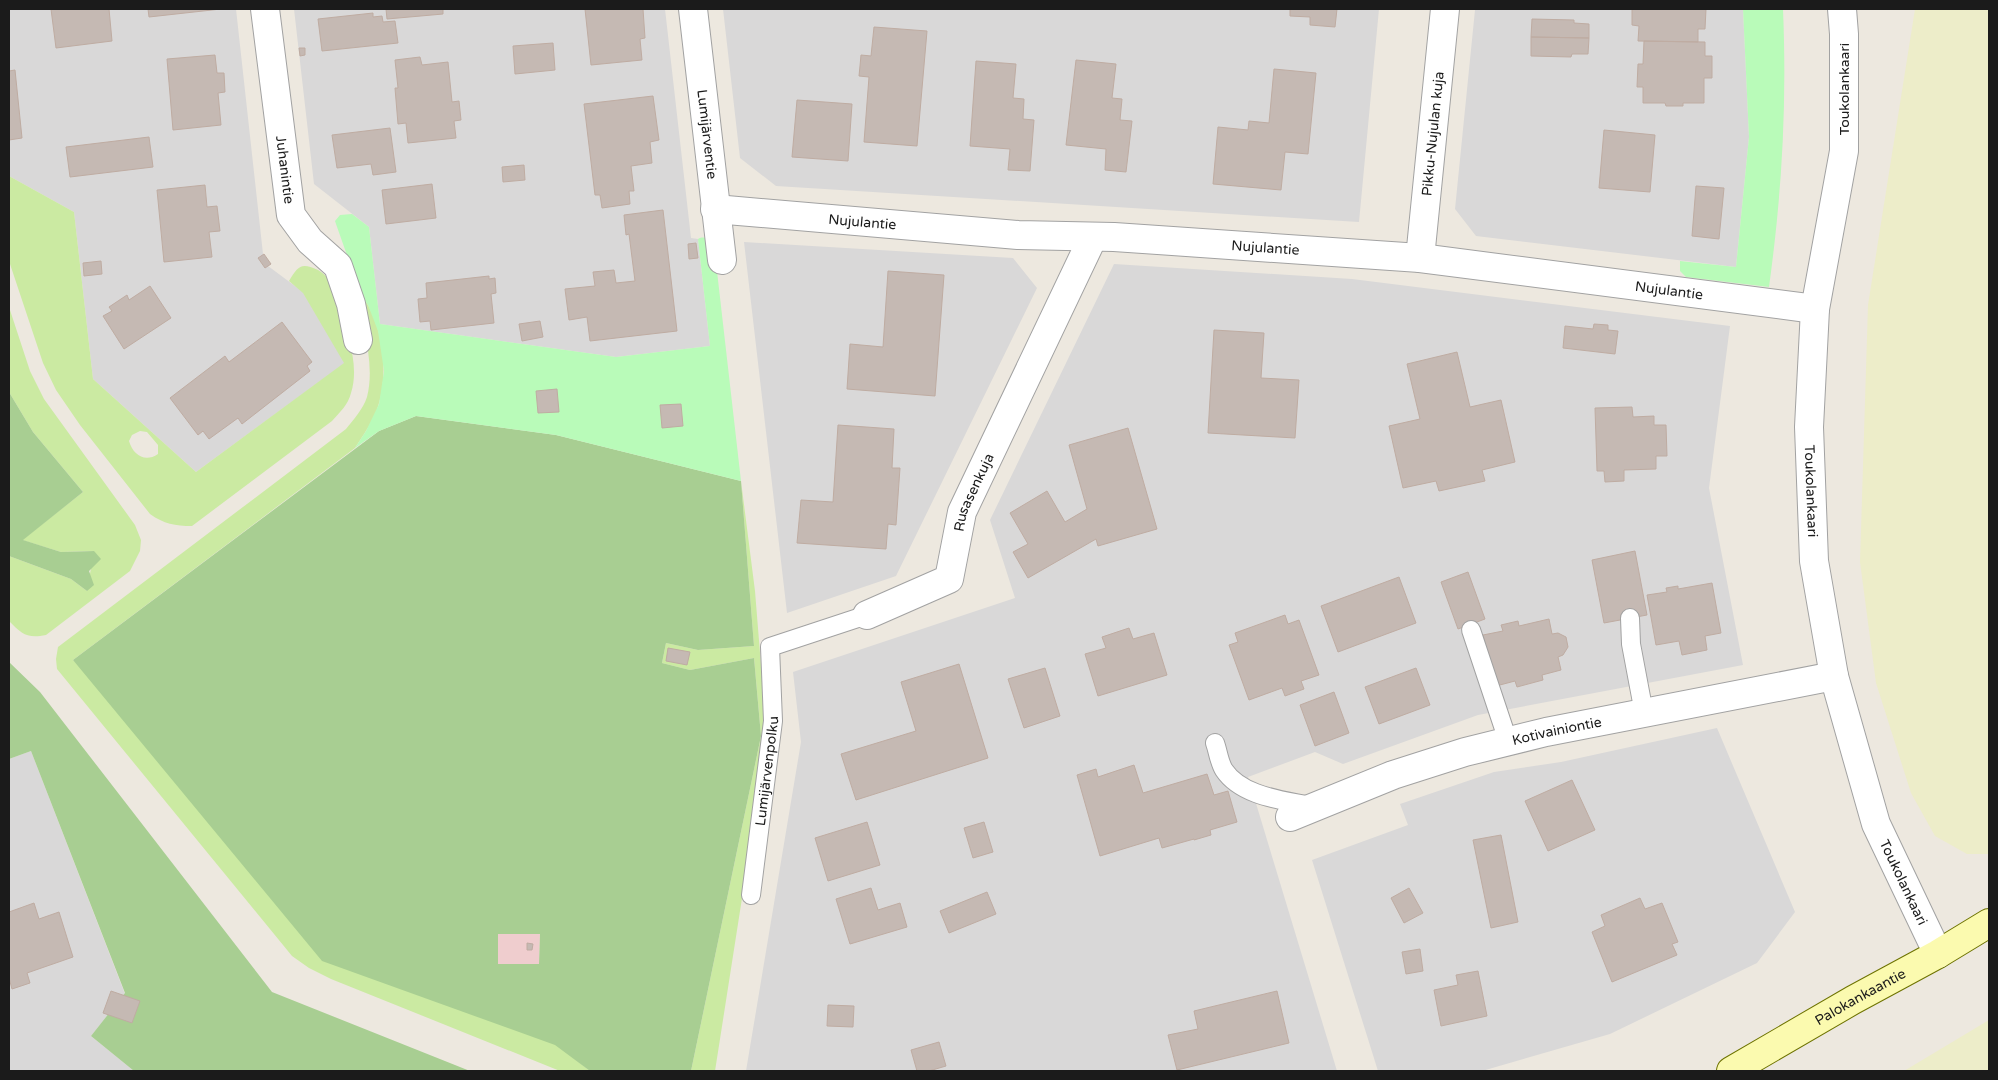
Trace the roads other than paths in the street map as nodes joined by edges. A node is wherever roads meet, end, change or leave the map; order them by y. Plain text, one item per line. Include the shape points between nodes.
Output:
1 (264, 9) edge
2 (693, 9) edge
3 (1445, 9) edge
4 (1842, 9) edge
5 (715, 209) junction
6 (1093, 237) junction
7 (1420, 258) junction
8 (722, 260) dead end
9 (1816, 309) junction
10 (358, 340) dead end
11 (867, 615) joint
12 (1630, 618) dead end
13 (1471, 630) dead end
14 (770, 647) joint
15 (1834, 676) junction
16 (1644, 713) junction
17 (1508, 741) junction
18 (1215, 743) dead end
19 (1302, 812) joint
20 (751, 895) dead end
21 (1989, 923) edge
22 (1938, 954) junction
23 (1731, 1071) edge

1 - 10 street, Juhanintie via 291,215 310,241 338,266 351,304
2 - 5 street, Lumijärventie
3 - 7 street, Pikku-Nujulan kuja
4 - 9 street, Toukolankaari via 1844,151
5 - 6 street, Nujulantie via 1018,235
5 - 8 street, Lumijärventie
6 - 7 street, Nujulantie
6 - 11 street, Rusasenkuja via 962,512 949,579
7 - 9 street, Nujulantie
9 - 15 street, Toukolankaari via 1809,427 1814,561
11 - 14 lane, Rusasenkuja
12 - 16 lane via 1631,644
13 - 17 lane
14 - 20 lane, Lumijärvenpolku via 773,722
15 - 16 street, Kotivainiontie
15 - 22 street, Toukolankaari via 1876,824
16 - 17 street, Kotivainiontie
17 - 19 street, Kotivainiontie via 1393,775
18 - 19 lane via 1224,769 1238,785
21 - 22 main road, Palokankaantie
22 - 23 main road, Palokankaantie

